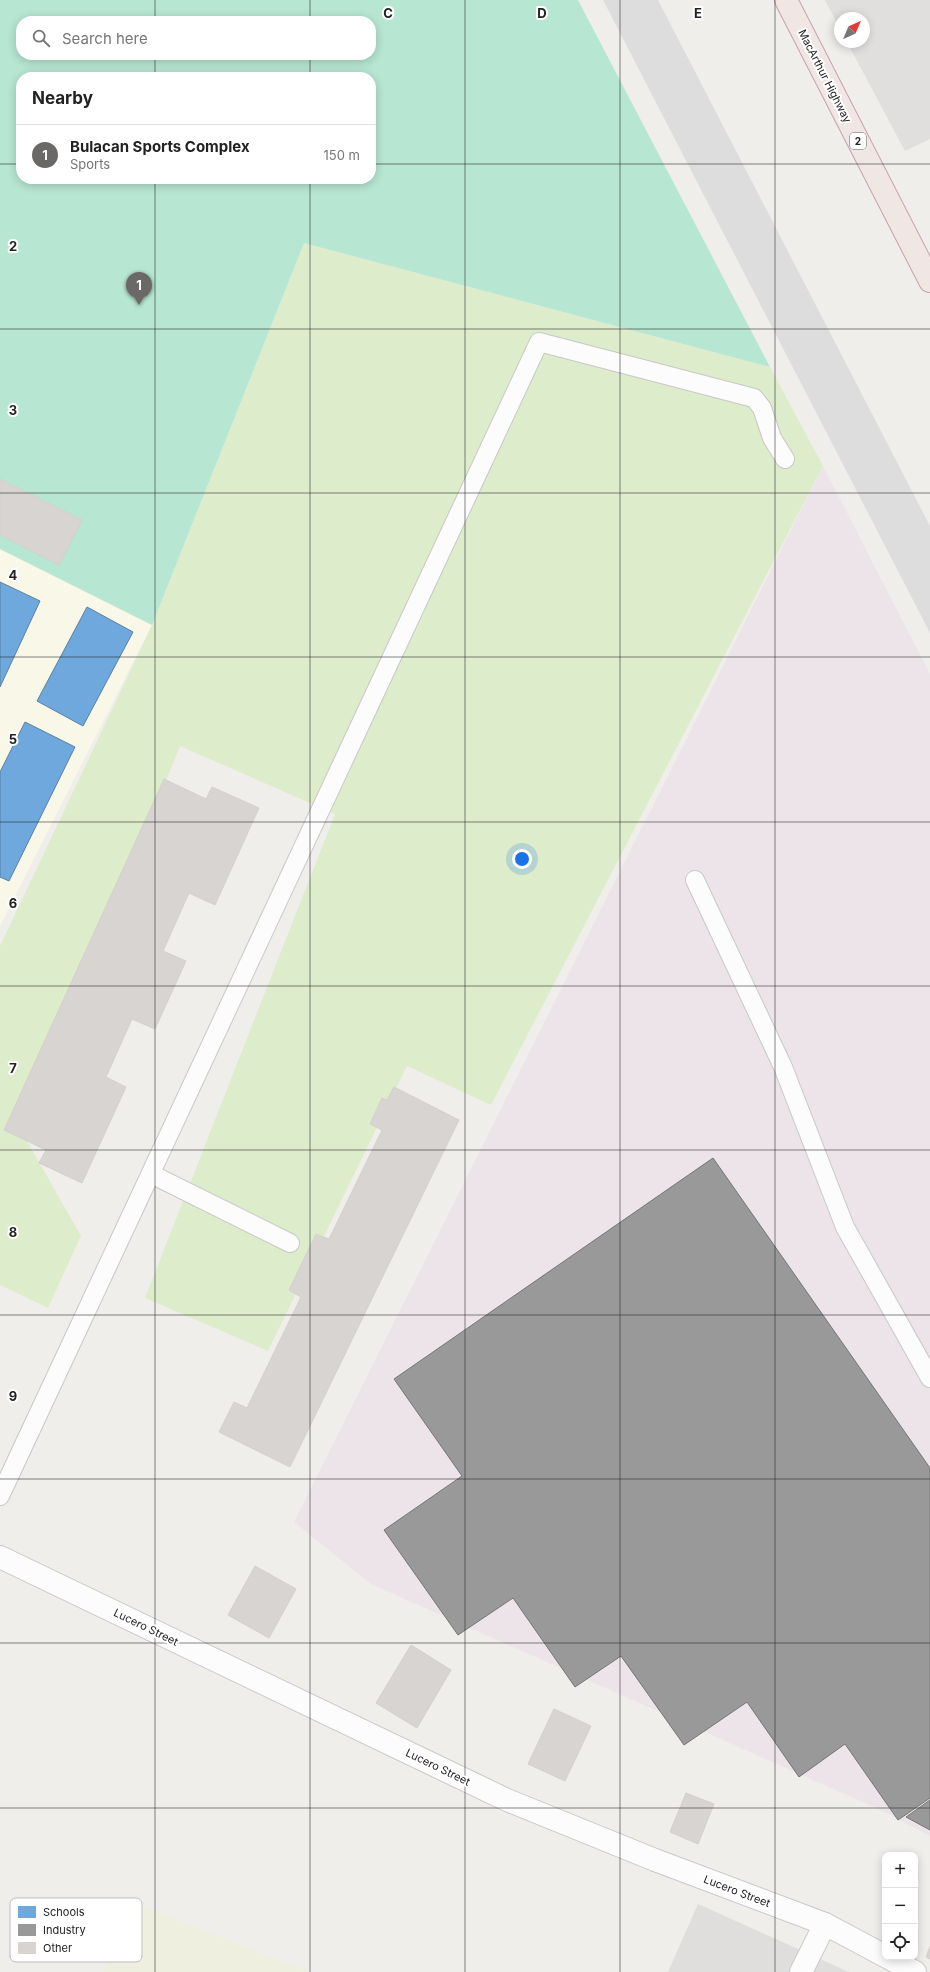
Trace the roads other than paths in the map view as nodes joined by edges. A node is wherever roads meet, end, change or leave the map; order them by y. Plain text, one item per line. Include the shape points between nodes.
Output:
1 (786, 0) edge
2 (930, 281) edge
3 (785, 459) dead end
4 (695, 880) dead end
5 (151, 1174) junction
6 (290, 1243) dead end
7 (930, 1378) edge
8 (0, 1496) edge
9 (0, 1557) edge
10 (825, 1924) junction
11 (882, 1954) edge
12 (893, 1960) edge
13 (800, 1972) edge
14 (915, 1972) edge

1 - 2 highway, MacArthur Highway / 2
3 - 5 lane via 772,438 762,408 754,398 539,342
4 - 7 lane via 783,1068 845,1227
5 - 6 lane
5 - 8 lane
9 - 10 street, Lucero Street via 507,1800 655,1860
10 - 11 street, Lucero Street
10 - 13 street
12 - 14 street, Lucero Street

